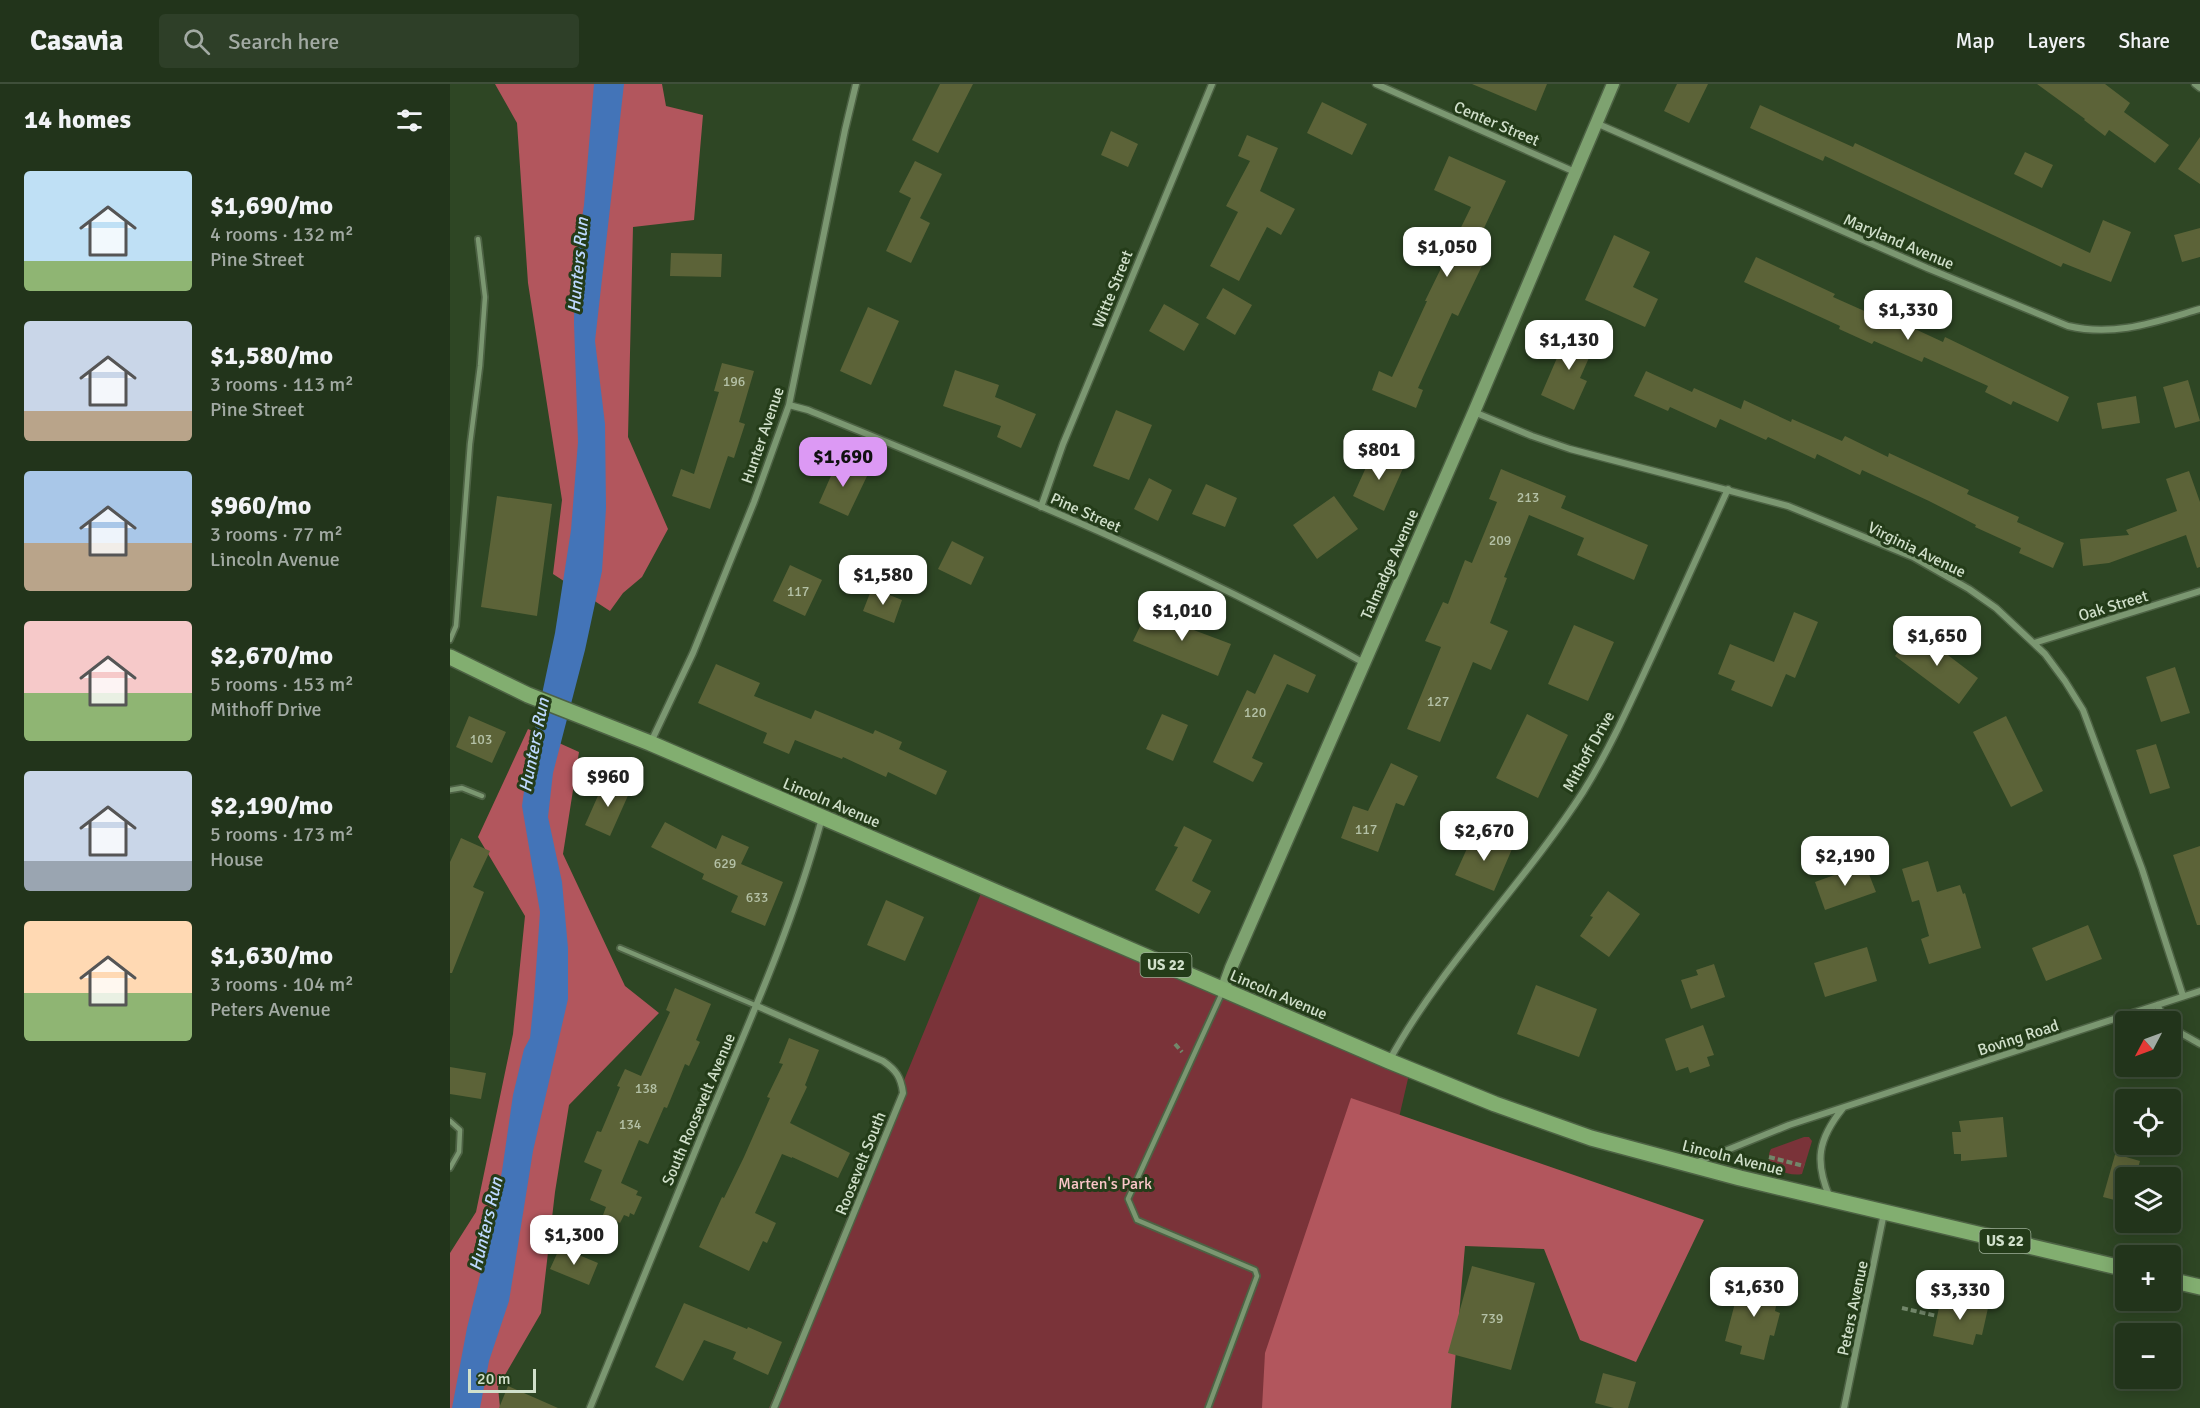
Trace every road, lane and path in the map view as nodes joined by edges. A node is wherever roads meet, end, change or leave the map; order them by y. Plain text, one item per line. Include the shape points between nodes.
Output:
1 (856, 84) edge
2 (1212, 84) edge
3 (1376, 84) edge
4 (1613, 84) edge
5 (2195, 84) edge
6 (2200, 87) edge
7 (1596, 123) junction
8 (1575, 172) junction
9 (478, 239) dead end
10 (2200, 309) edge
11 (789, 405) junction
12 (1474, 412) junction
13 (1728, 489) junction
14 (1041, 507) junction
15 (2200, 591) edge
16 (450, 640) edge
17 (2034, 643) junction
18 (450, 657) edge
19 (1364, 663) junction
20 (650, 743) junction
21 (450, 790) edge
22 (482, 796) dead end
23 (822, 817) junction
24 (620, 948) dead end
25 (1223, 990) junction
26 (2200, 991) edge
27 (2183, 996) junction
28 (2157, 1005) junction
29 (757, 1006) junction
30 (2161, 1011) edge
31 (2181, 1033) edge
32 (2200, 1044) edge
33 (1389, 1061) junction
34 (1843, 1107) junction
35 (450, 1121) edge
36 (1769, 1157) dead end
37 (1689, 1165) junction
38 (1804, 1166) dead end
39 (450, 1168) edge
40 (1831, 1199) junction
41 (1884, 1212) junction
42 (2115, 1266) edge
43 (2181, 1283) edge
44 (2200, 1287) edge
45 (1902, 1308) dead end
46 (1937, 1316) dead end
47 (590, 1408) edge
48 (774, 1408) edge
49 (1208, 1408) edge
50 (1845, 1408) edge

1 - 11 street, Hunter Avenue
2 - 14 street, Witte Street via 1063,444
3 - 8 street, Center Street
4 - 7 street, Talmadge Avenue
5 - 6 street
7 - 8 street, Talmadge Avenue
7 - 10 street, Maryland Avenue via 2068,326 2116,331
8 - 12 street, Talmadge Avenue
9 - 16 lane via 485,297 456,626
11 - 14 street, Pine Street
11 - 20 street, Hunter Avenue via 701,634
12 - 13 street, Virginia Avenue via 1570,449
12 - 19 street, Talmadge Avenue
13 - 17 street, Virginia Avenue via 1788,506 1922,562 1970,589
13 - 33 street, Mithoff Drive via 1634,694 1583,791 1545,847 1442,980
14 - 19 street, Pine Street via 1194,574
15 - 17 street, Oak Street
17 - 27 street, Virginia Avenue via 2083,710 2142,869
18 - 20 main road, Lincoln Avenue / US 22 via 528,695
19 - 25 street, Talmadge Avenue
20 - 23 main road, Lincoln Avenue / US 22
21 - 22 lane via 462,788
23 - 25 main road, Lincoln Avenue / US 22
23 - 29 street, South Roosevelt Avenue via 805,881
24 - 29 lane
25 - 33 main road, Lincoln Avenue / US 22
25 - 49 lane via 1128,1199 1137,1220 1255,1270 1257,1276
26 - 27 street, Boving Road
27 - 28 street, Boving Road
28 - 30 street
28 - 34 street, Boving Road
29 - 47 street, South Roosevelt Avenue
29 - 48 street, Roosevelt South via 883,1061 902,1080 903,1093
31 - 32 street
33 - 37 main road, Lincoln Avenue / US 22 via 1591,1138
34 - 37 street, Boving Road
34 - 40 street via 1828,1128 1821,1147 1823,1179
35 - 39 lane via 460,1130 459,1152
36 - 38 path
37 - 40 main road, Lincoln Avenue / US 22
40 - 41 main road, Lincoln Avenue / US 22
41 - 42 main road, Lincoln Avenue / US 22
41 - 50 street, Peters Avenue
43 - 44 main road
45 - 46 path

